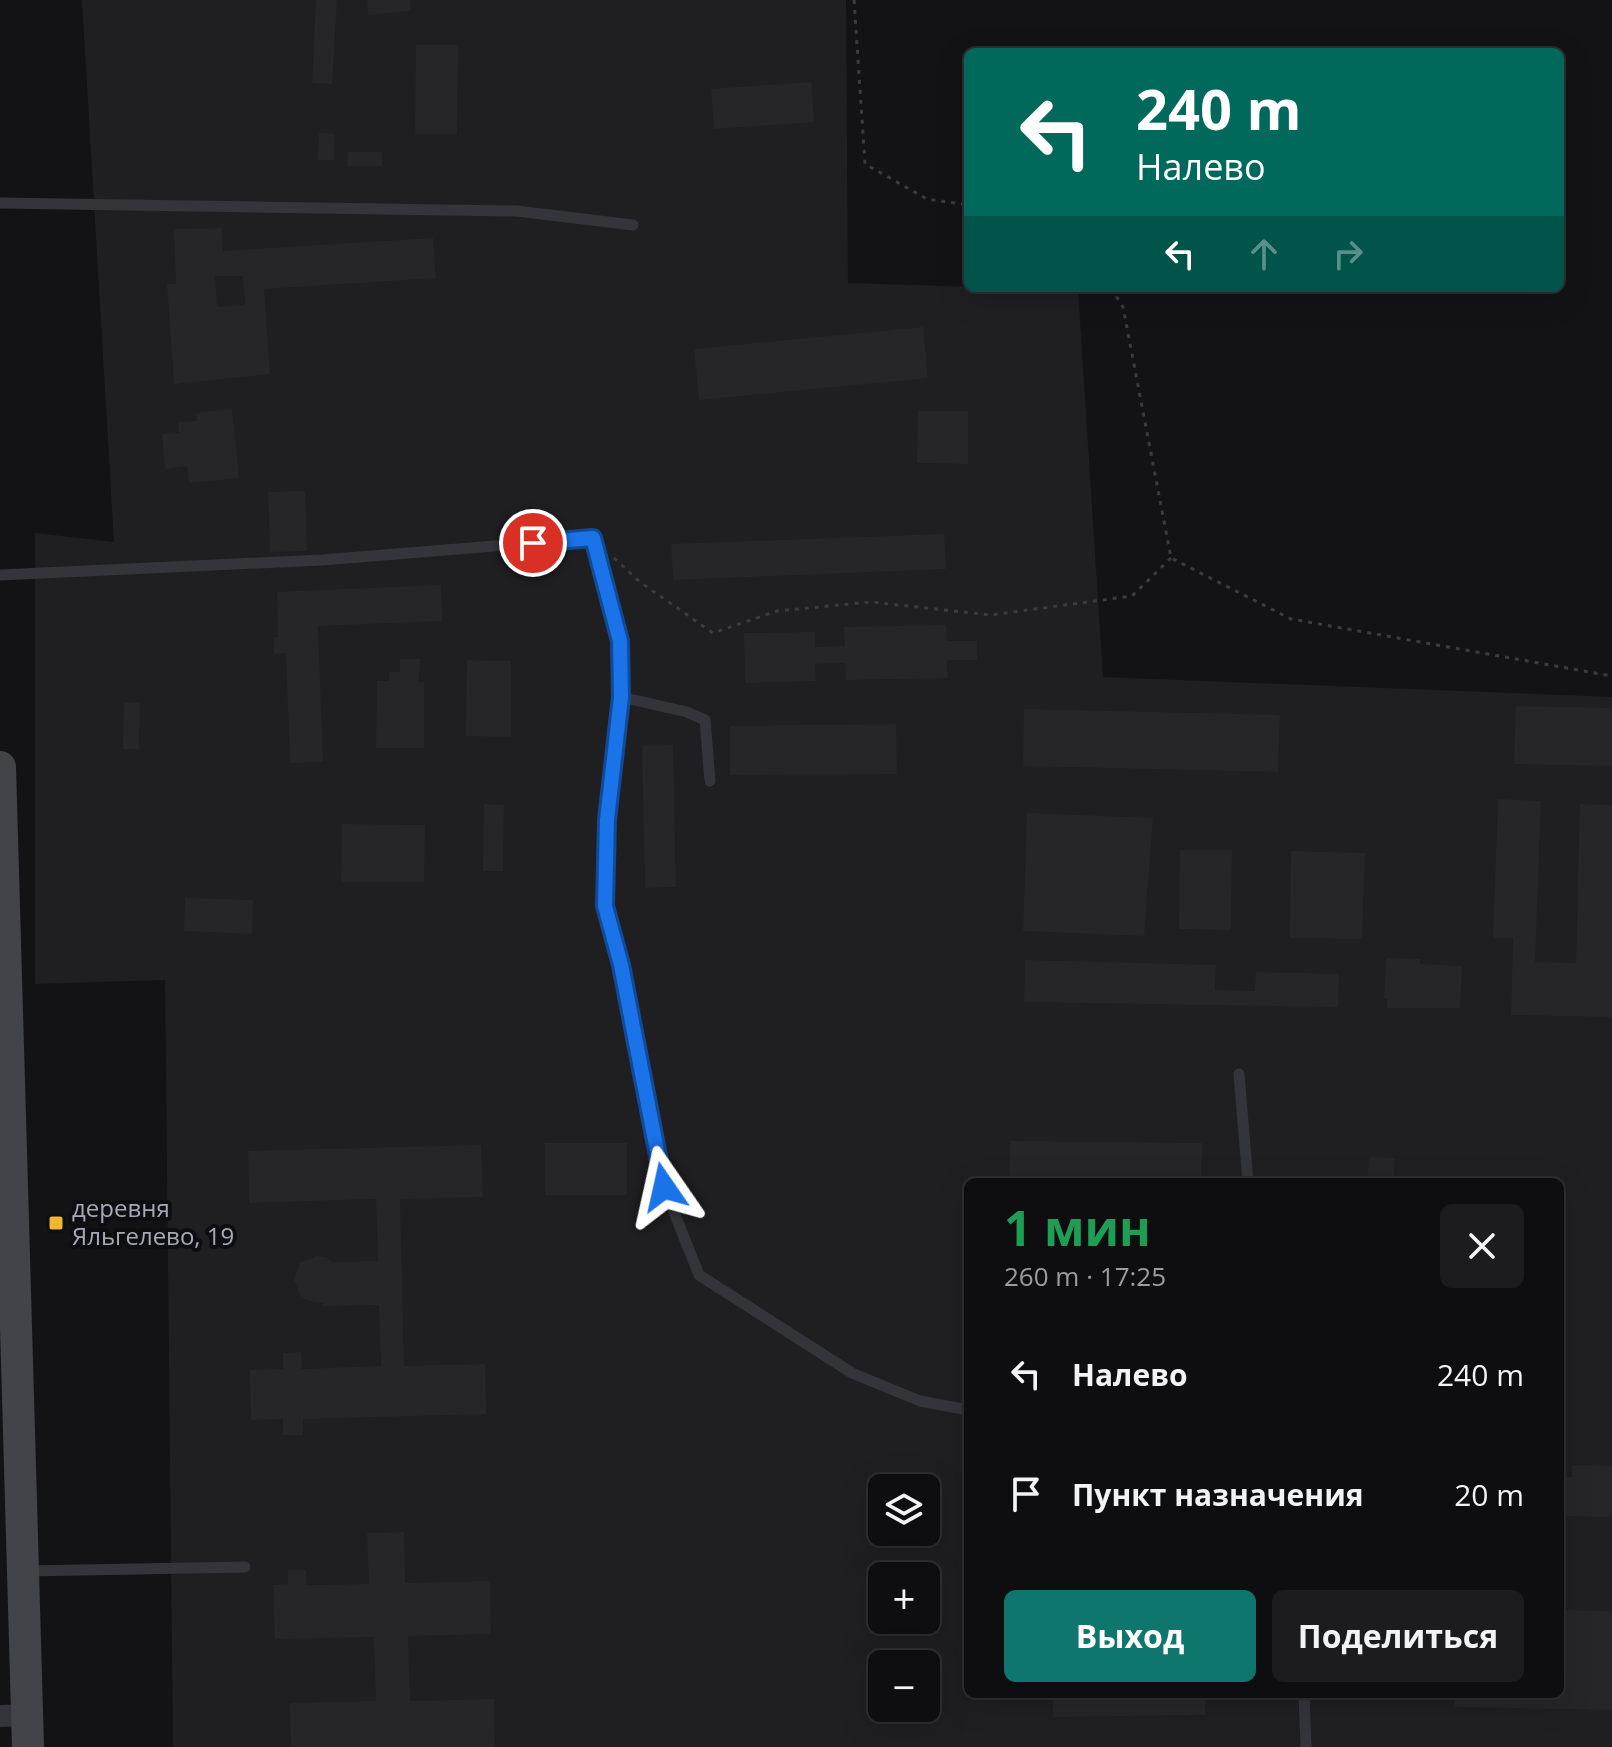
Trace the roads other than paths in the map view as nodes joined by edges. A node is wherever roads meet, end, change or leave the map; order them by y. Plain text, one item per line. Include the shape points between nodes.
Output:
1 (0, 203) edge
2 (633, 225) dead end
3 (0, 575) edge
4 (621, 697) junction
5 (0, 767) edge
6 (710, 781) dead end
7 (1, 836) edge
8 (1239, 1074) dead end
9 (1248, 1178) edge
10 (6, 1234) edge
11 (964, 1409) edge
12 (245, 1567) dead end
13 (23, 1571) junction
14 (1304, 1698) edge
15 (13, 1716) edge
16 (28, 1747) edge
17 (1306, 1747) edge

1 - 2 lane via 517,211
3 - 4 lane via 322,560 593,538 620,641
4 - 6 lane via 705,720
4 - 11 lane via 607,820 605,906 664,1187 699,1275 852,1373 920,1401
5 - 7 main road
7 - 10 main road
8 - 9 lane
10 - 13 main road
12 - 13 lane
13 - 15 main road
14 - 17 lane
15 - 16 main road

